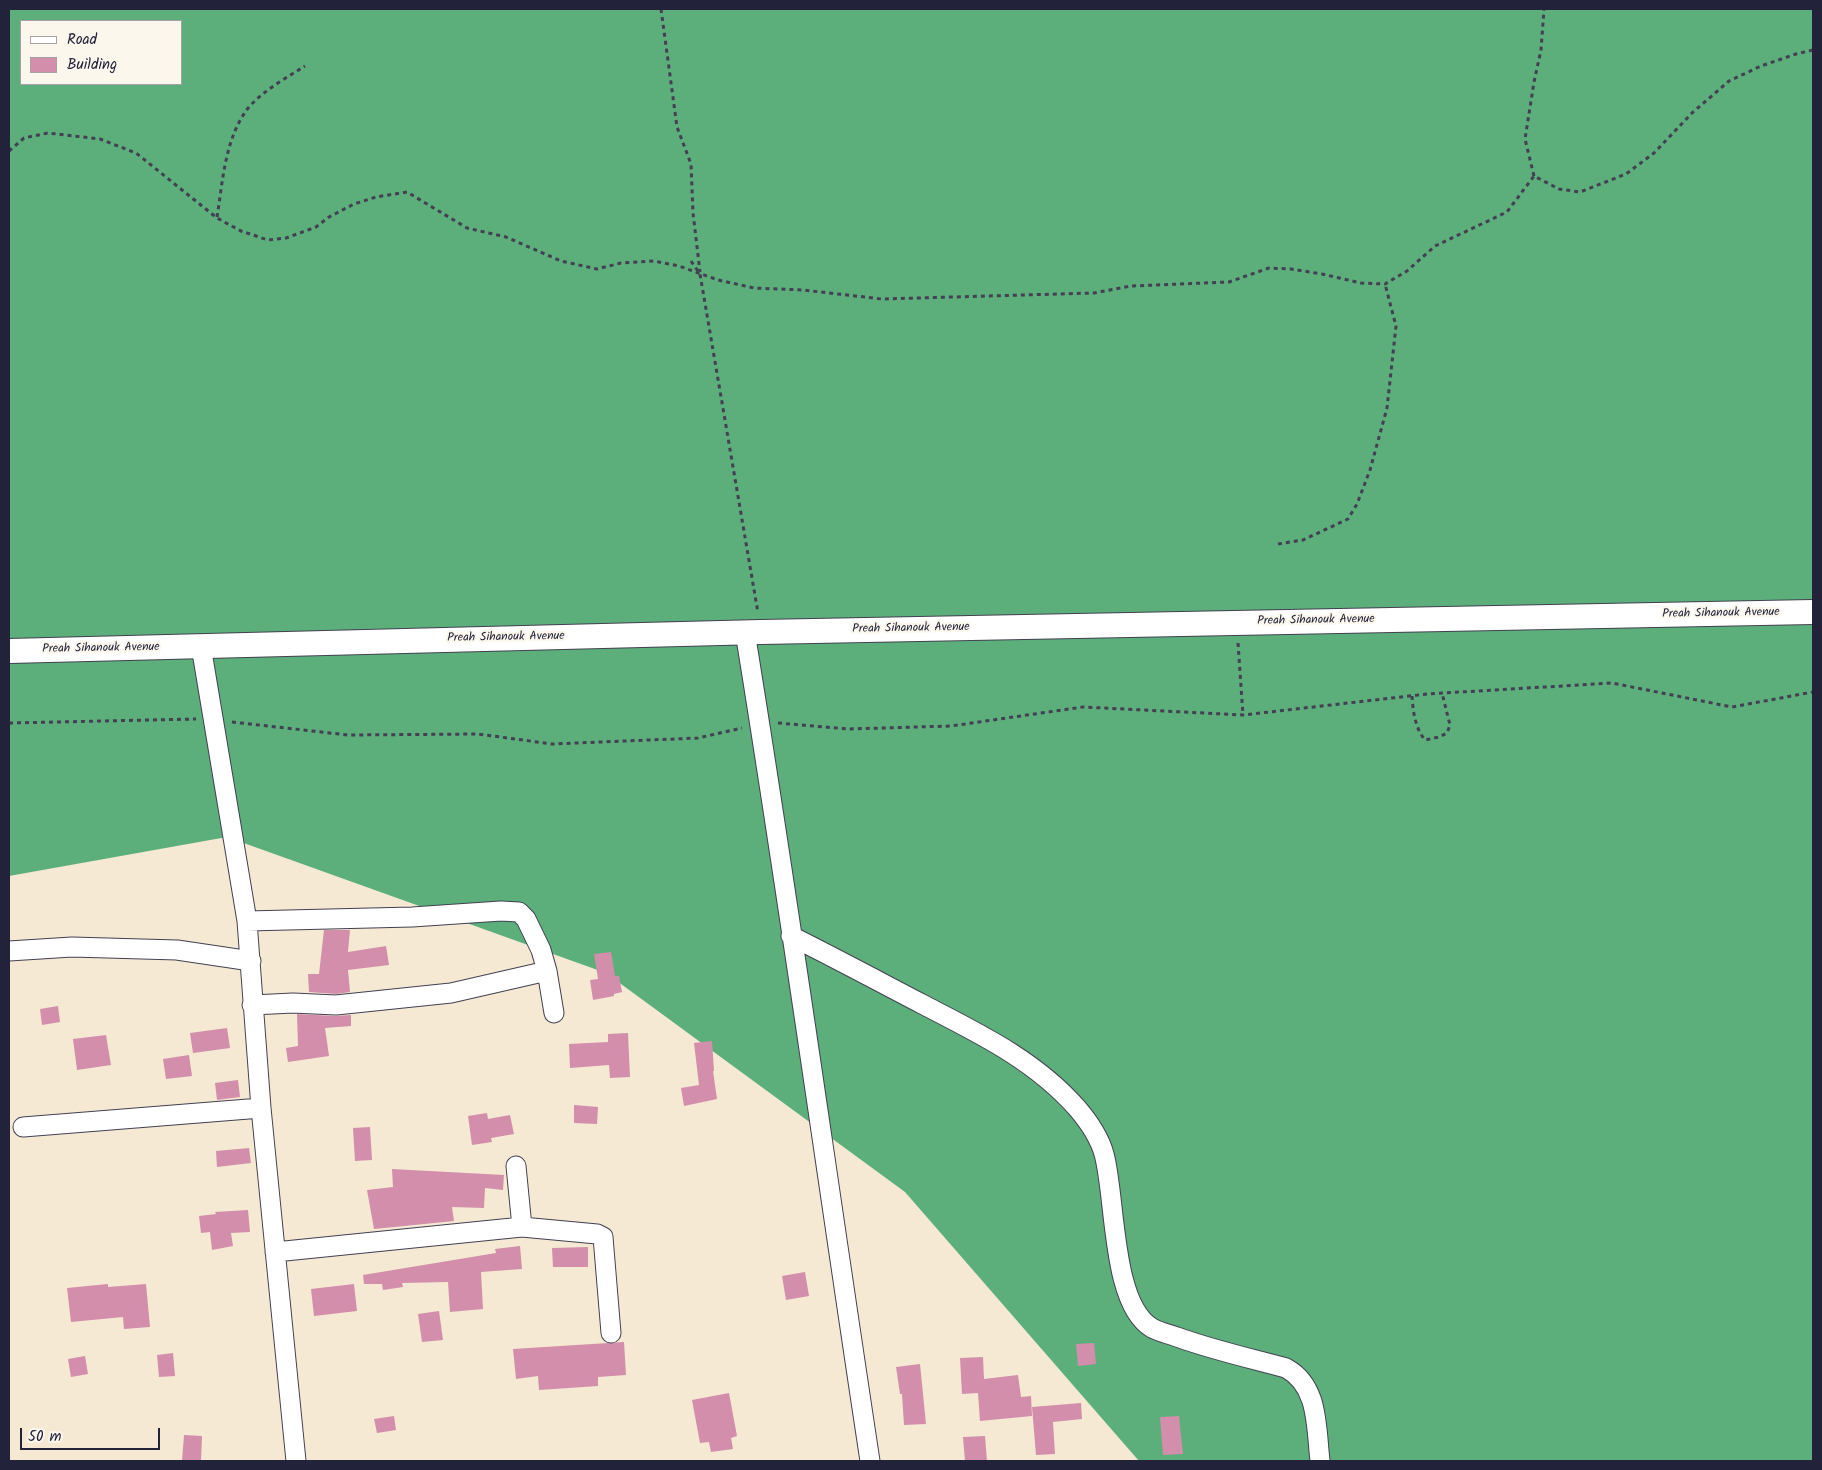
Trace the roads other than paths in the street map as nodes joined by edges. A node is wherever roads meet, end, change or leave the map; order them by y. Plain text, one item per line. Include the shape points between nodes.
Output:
1 (1813, 612) edge
2 (753, 632) junction
3 (201, 646) junction
4 (9, 651) edge
5 (247, 922) junction
6 (791, 936) junction
7 (9, 950) edge
8 (251, 961) junction
9 (547, 971) junction
10 (252, 1005) junction
11 (554, 1013) dead end
12 (261, 1108) junction
13 (23, 1127) dead end
14 (516, 1166) dead end
15 (522, 1227) junction
16 (275, 1252) junction
17 (611, 1333) dead end
18 (296, 1461) edge
19 (870, 1461) edge
20 (1320, 1461) edge

1 - 2 street, Preah Sihanouk Avenue
2 - 3 street, Preah Sihanouk Avenue
2 - 6 street via 760,722
3 - 4 street, Preah Sihanouk Avenue
3 - 5 street
5 - 8 street
5 - 9 street via 513,911 526,918
6 - 19 street
6 - 20 street via 995,1043 1059,1089 1087,1120 1104,1153 1120,1266 1136,1311 1152,1328 1206,1347 1286,1368 1296,1374 1312,1397
7 - 8 street via 72,947 177,950
8 - 10 street
9 - 10 street via 452,993 336,1004
9 - 11 street
10 - 12 street
12 - 13 street
12 - 16 street
14 - 15 street
15 - 16 street
15 - 17 street via 603,1237
16 - 18 street

